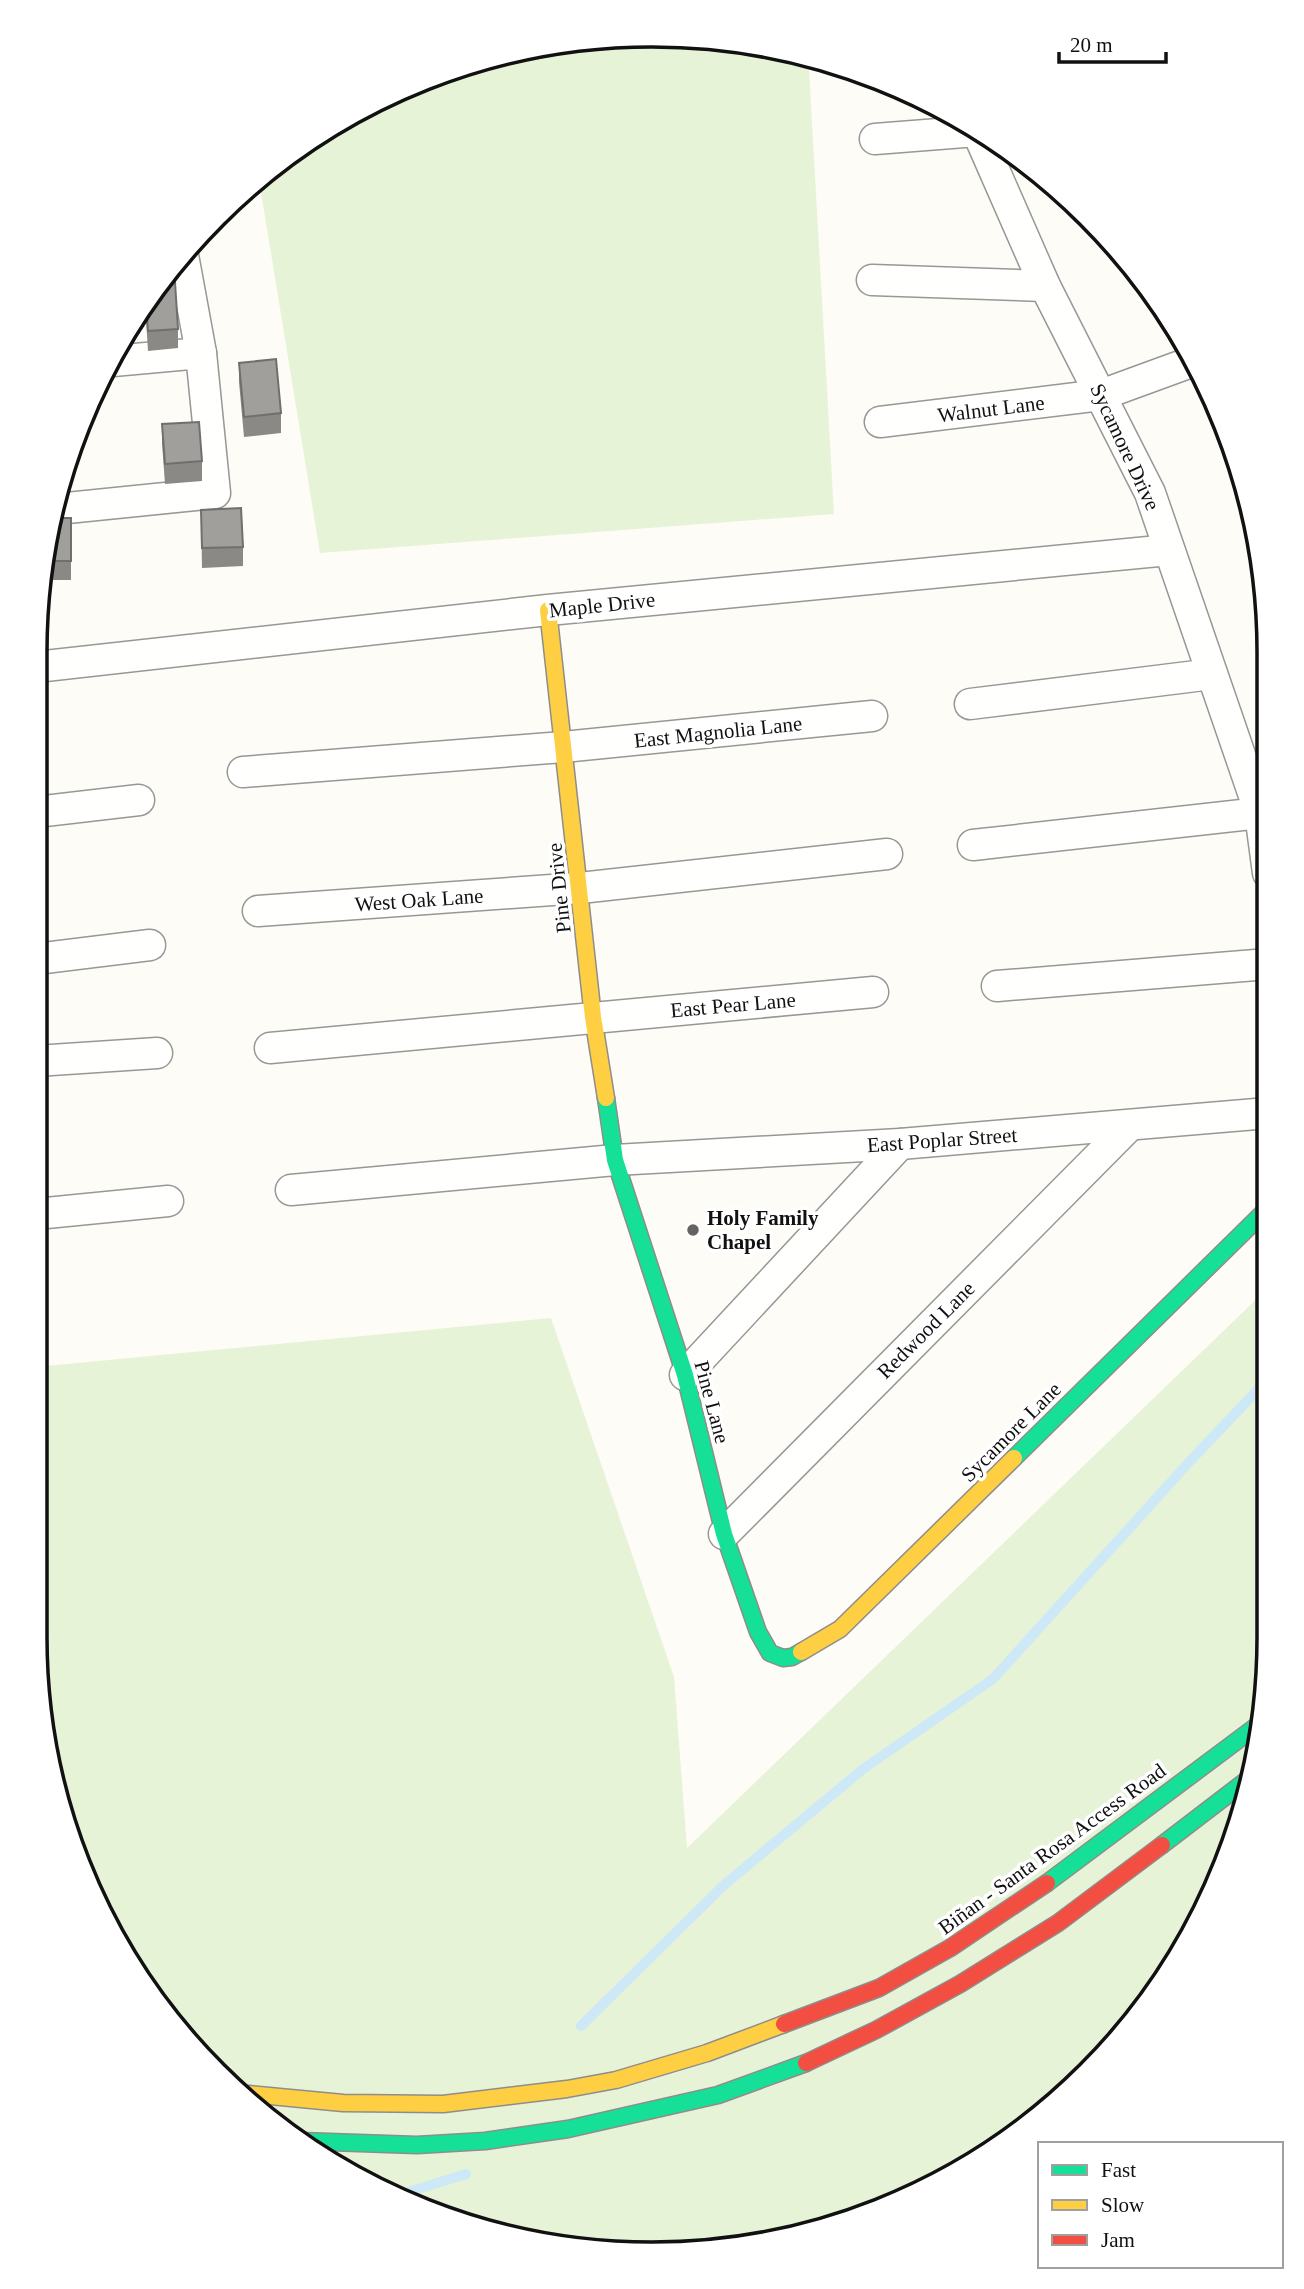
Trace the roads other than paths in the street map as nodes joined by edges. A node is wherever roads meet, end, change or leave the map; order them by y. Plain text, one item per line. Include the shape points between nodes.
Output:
1 (961, 132) edge
2 (875, 139) dead end
3 (985, 147) edge
4 (185, 268) edge
5 (872, 280) dead end
6 (1045, 286) junction
7 (201, 353) junction
8 (123, 360) edge
9 (1184, 365) edge
10 (1101, 395) junction
11 (880, 422) dead end
12 (65, 508) edge
13 (1169, 550) junction
14 (548, 610) junction
15 (47, 666) edge
16 (1212, 674) junction
17 (970, 704) dead end
18 (873, 716) dead end
19 (563, 747) junction
20 (243, 772) dead end
21 (139, 800) dead end
22 (1257, 804) edge
23 (47, 811) edge
24 (1257, 813) edge
25 (973, 845) dead end
26 (887, 854) dead end
27 (580, 888) junction
28 (258, 911) dead end
29 (150, 945) dead end
30 (47, 958) edge
31 (1257, 965) edge
32 (997, 986) dead end
33 (873, 992) dead end
34 (593, 1017) junction
35 (270, 1048) dead end
36 (157, 1053) dead end
37 (47, 1060) edge
38 (1257, 1115) edge
39 (1129, 1126) junction
40 (900, 1144) junction
41 (615, 1160) junction
42 (291, 1191) dead end
43 (168, 1200) dead end
44 (47, 1213) edge
45 (1257, 1219) edge
46 (685, 1376) junction
47 (724, 1534) junction
48 (770, 1653) joint
49 (1249, 1732) edge
50 (1238, 1787) edge
51 (256, 2095) edge
52 (620, 2098) junction
53 (319, 2142) edge

1 - 2 street, Sycamore Drive
3 - 6 street, Sycamore Drive
4 - 7 street
5 - 6 street
6 - 10 street, Sycamore Drive
7 - 8 street
7 - 12 street via 215,493
9 - 10 street, Walnut Lane
10 - 11 street, Walnut Lane
10 - 13 street, Sycamore Drive via 1150,493
13 - 14 street, Maple Drive
13 - 16 street, Sycamore Drive
14 - 15 street, Maple Drive
14 - 19 main road, Pine Drive
16 - 17 street
16 - 22 street, Sycamore Drive
18 - 19 street, East Magnolia Lane
19 - 20 street, East Magnolia Lane
19 - 27 main road, Pine Drive
21 - 23 street
24 - 25 street
26 - 27 street, West Oak Lane
27 - 28 street, West Oak Lane
27 - 34 main road, Pine Drive
29 - 30 street
31 - 32 street
33 - 34 street, East Pear Lane
34 - 35 street, East Pear Lane
34 - 41 main road, Pine Drive
36 - 37 street
38 - 39 street, East Poplar Street
39 - 40 street, East Poplar Street
39 - 47 street, Redwood Lane
40 - 41 street, East Poplar Street
40 - 46 street
41 - 42 street, East Poplar Street
41 - 46 main road, Pine Lane
43 - 44 street
45 - 48 main road, Sycamore Lane via 840,1629 792,1657
46 - 47 main road, Pine Lane
47 - 48 main road, Pine Lane via 758,1632
49 - 52 main road, Biñan - Santa Rosa Access Road via 1052,1880 950,1948 879,1988 707,2053
50 - 52 main road, Biñan - Santa Rosa Access Road via 1058,1923 876,2030 809,2063 718,2095
51 - 52 main road, Biñan - Santa Rosa Access Road via 343,2103 443,2104 567,2089
52 - 53 main road, Biñan - Santa Rosa Access Road via 568,2129 417,2145

